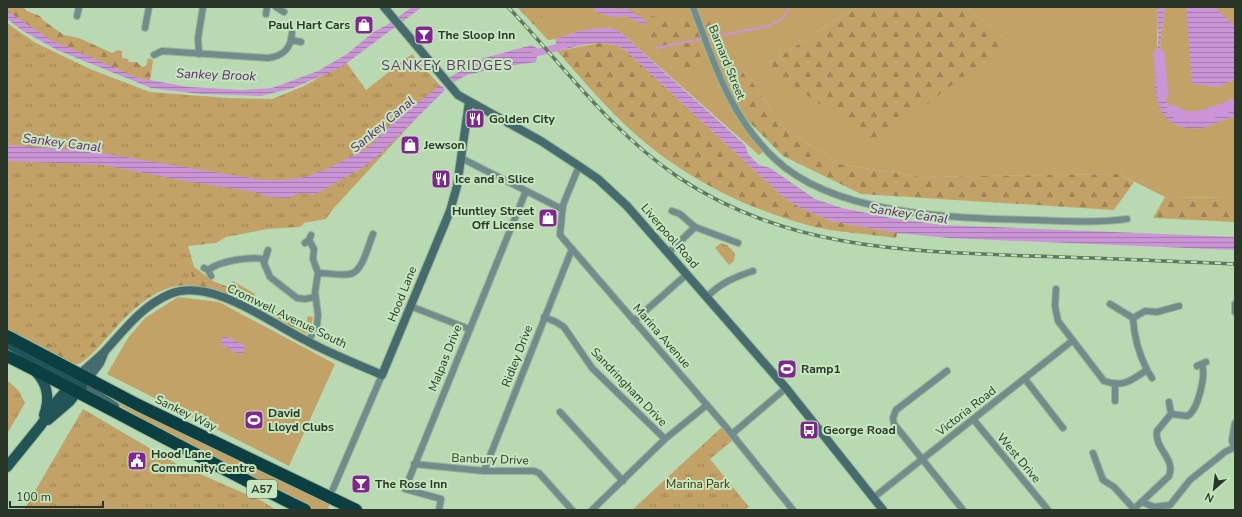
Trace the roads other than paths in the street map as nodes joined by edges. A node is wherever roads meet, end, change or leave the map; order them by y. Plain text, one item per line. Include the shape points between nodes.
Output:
1 (79, 7) edge
2 (148, 7) edge
3 (203, 7) edge
4 (266, 7) edge
5 (276, 7) edge
6 (384, 7) edge
7 (693, 7) edge
8 (284, 12) dead end
9 (266, 14) dead end
10 (77, 16) dead end
11 (145, 28) dead end
12 (301, 42) dead end
13 (199, 54) junction
14 (154, 55) dead end
15 (469, 102) junction
16 (461, 158) junction
17 (580, 166) junction
18 (526, 191) junction
19 (562, 209) junction
20 (672, 211) dead end
21 (1128, 219) dead end
22 (695, 227) junction
23 (373, 234) dead end
24 (308, 240) dead end
25 (738, 243) dead end
26 (572, 249) junction
27 (268, 250) dead end
28 (668, 253) junction
29 (264, 258) junction
30 (753, 271) dead end
31 (208, 272) dead end
32 (318, 273) junction
33 (687, 274) junction
34 (1056, 289) dead end
35 (315, 297) junction
36 (707, 297) junction
37 (1110, 304) dead end
38 (1235, 304) edge
39 (410, 306) junction
40 (1179, 306) dead end
41 (1235, 312) edge
42 (544, 317) junction
43 (1133, 318) junction
44 (634, 321) junction
45 (469, 329) junction
46 (7, 336) edge
47 (1072, 341) junction
48 (308, 342) junction
49 (7, 343) edge
50 (7, 356) edge
51 (1202, 364) dead end
52 (32, 368) junction
53 (1147, 370) junction
54 (947, 371) dead end
55 (382, 375) junction
56 (1152, 378) dead end
57 (1025, 379) junction
58 (78, 383) junction
59 (1115, 385) junction
60 (786, 388) junction
61 (1115, 401) dead end
62 (1169, 402) dead end
63 (707, 405) junction
64 (560, 412) dead end
65 (1171, 414) junction
66 (973, 419) junction
67 (1235, 423) edge
68 (42, 425) junction
69 (1063, 428) dead end
70 (732, 434) junction
71 (665, 439) junction
72 (1234, 448) edge
73 (1093, 453) dead end
74 (923, 459) junction
75 (414, 464) junction
76 (7, 468) edge
77 (484, 471) junction
78 (623, 481) junction
79 (333, 488) dead end
80 (873, 498) junction
81 (1142, 502) junction
82 (305, 510) edge
83 (356, 510) edge
84 (439, 510) edge
85 (572, 510) edge
86 (592, 510) edge
87 (792, 510) edge
88 (883, 510) edge
89 (963, 510) edge
90 (1048, 510) edge
91 (1134, 510) edge

1 - 10 street
2 - 11 street
3 - 13 street via 198,38
4 - 9 street
5 - 8 street
6 - 15 street, Liverpool Road via 448,84
7 - 21 street, Barnard Street via 725,92 743,123 776,161 818,188 857,202 898,211 982,219
12 - 13 street via 292,37 283,53 268,58
13 - 14 street via 162,51
15 - 16 street, Hood Lane
15 - 17 street, Liverpool Road
16 - 18 street
16 - 39 street, Hood Lane via 450,211
17 - 19 street, Marina Avenue
17 - 28 street, Liverpool Road via 627,206
18 - 19 street
18 - 45 street, Malpas Drive
19 - 26 street, Marina Avenue via 560,235
20 - 22 street via 680,214
22 - 25 street
22 - 28 street
23 - 32 street via 358,271 350,274
24 - 32 street via 314,249 313,259
26 - 42 street, Ridley Drive
26 - 44 street, Marina Avenue
27 - 29 street
28 - 33 street, Liverpool Road
29 - 31 street via 252,257 218,265
29 - 35 street via 265,268 270,277 294,296 301,299
30 - 36 street via 728,280
32 - 35 street
33 - 36 street, Liverpool Road
33 - 44 street
34 - 47 street via 1055,306 1058,322
35 - 48 street via 318,320
36 - 60 street, Liverpool Road
37 - 43 street
38 - 41 street
39 - 45 street
39 - 55 street, Hood Lane
40 - 43 street via 1156,312 1145,311
42 - 71 street, Sandringham Drive via 564,327 592,368
42 - 77 street, Ridley Drive
43 - 53 street via 1134,336
44 - 63 street, Marina Avenue
45 - 75 street, Malpas Drive
46 - 58 highway, Sankey Way / A57
47 - 57 street, Victoria Road
47 - 59 street via 1104,381
48 - 55 street, Cromwell Avenue South
48 - 58 street, Cromwell Avenue South via 232,301 204,291 189,291 168,295 148,306 124,328
49 - 58 main road, A57
50 - 52 highway, Sankey Way / A57
51 - 65 street via 1204,378 1194,410 1187,416
52 - 58 highway, Sankey Way / A57
52 - 68 main road via 42,379 48,396 48,406
53 - 56 street
53 - 59 street via 1125,383
54 - 74 street via 893,415 894,424
55 - 79 street, Hood Lane
57 - 66 street, Victoria Road
57 - 69 street
58 - 68 main road via 58,412
58 - 82 highway, Sankey Way / A57 via 145,427
58 - 83 highway, Sankey Way / A57 via 208,440
59 - 61 street
60 - 70 street
60 - 80 street, Liverpool Road
62 - 65 street
63 - 70 street, Marina Avenue
63 - 71 street
64 - 78 street
65 - 81 street via 1159,428 1157,435 1158,445 1170,462 1170,473
66 - 74 street, Victoria Road
66 - 90 street, West Drive
67 - 72 street via 1232,440
68 - 76 main road
70 - 87 street, Marina Avenue
71 - 78 street
72 - 81 street via 1190,480 1170,504 1154,507
73 - 91 street via 1103,480 1114,487
74 - 80 street, Victoria Road
74 - 89 street
75 - 77 street, Banbury Drive
75 - 84 street, Malpas Drive via 405,489 441,499
77 - 85 street, Banbury Drive via 539,473
78 - 86 street
80 - 88 street, Liverpool Road
81 - 91 street

